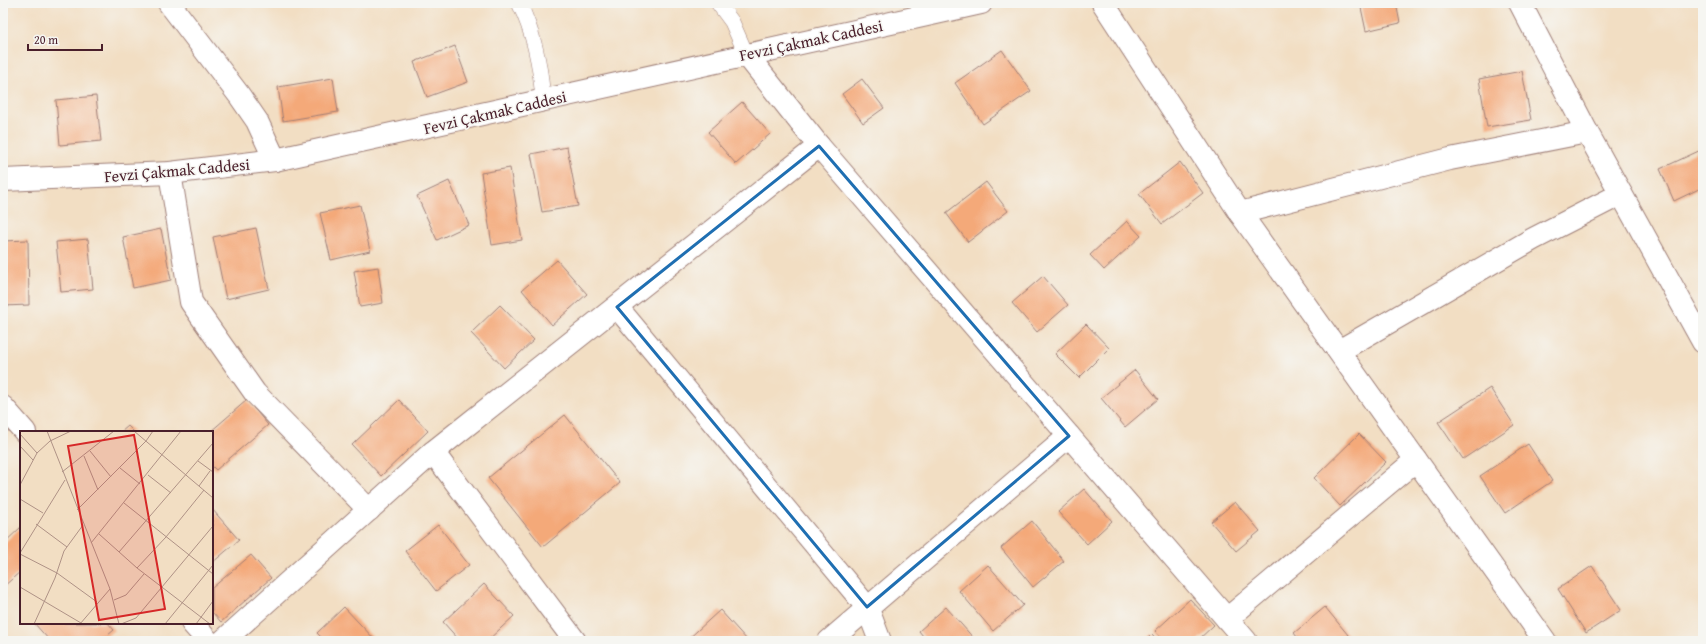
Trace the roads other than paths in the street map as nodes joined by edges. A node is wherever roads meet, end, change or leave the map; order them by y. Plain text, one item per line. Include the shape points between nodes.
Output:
1 (519, 3) edge
2 (718, 3) edge
3 (981, 3) edge
4 (1103, 3) edge
5 (1520, 3) edge
6 (180, 7) edge
7 (746, 54) junction
8 (543, 102) junction
9 (1587, 132) junction
10 (819, 146) junction
11 (275, 160) junction
12 (170, 173) junction
13 (3, 180) edge
14 (1621, 194) junction
15 (1240, 213) junction
16 (617, 307) junction
17 (1703, 342) edge
18 (1339, 351) junction
19 (3, 407) edge
20 (24, 431) edge
21 (1069, 436) junction
22 (433, 452) junction
23 (1416, 460) junction
24 (369, 510) junction
25 (867, 607) junction
26 (1227, 619) junction
27 (193, 624) edge
28 (208, 641) edge
29 (223, 641) edge
30 (575, 641) edge
31 (829, 641) edge
32 (880, 641) edge
33 (1246, 641) edge
34 (1545, 641) edge

1 - 8 lane via 533,37 541,67
2 - 7 lane via 732,22
3 - 7 street, Fevzi Çakmak Caddesi
4 - 15 street
5 - 9 street
6 - 11 street via 257,121
7 - 8 street, Fevzi Çakmak Caddesi
7 - 10 street
8 - 11 street, Fevzi Çakmak Caddesi
9 - 14 street
9 - 15 street via 1450,159
10 - 16 street
10 - 21 street
11 - 12 street, Fevzi Çakmak Caddesi
12 - 13 street, Fevzi Çakmak Caddesi
12 - 24 street via 191,302 255,393
14 - 17 street
14 - 18 street via 1533,239
15 - 18 street
16 - 22 street
16 - 25 street
18 - 23 street
19 - 20 street
21 - 25 street
21 - 26 street
22 - 24 street
22 - 30 street
23 - 26 street
23 - 34 street
24 - 29 street
25 - 31 street
25 - 32 street
26 - 33 street
27 - 28 street

